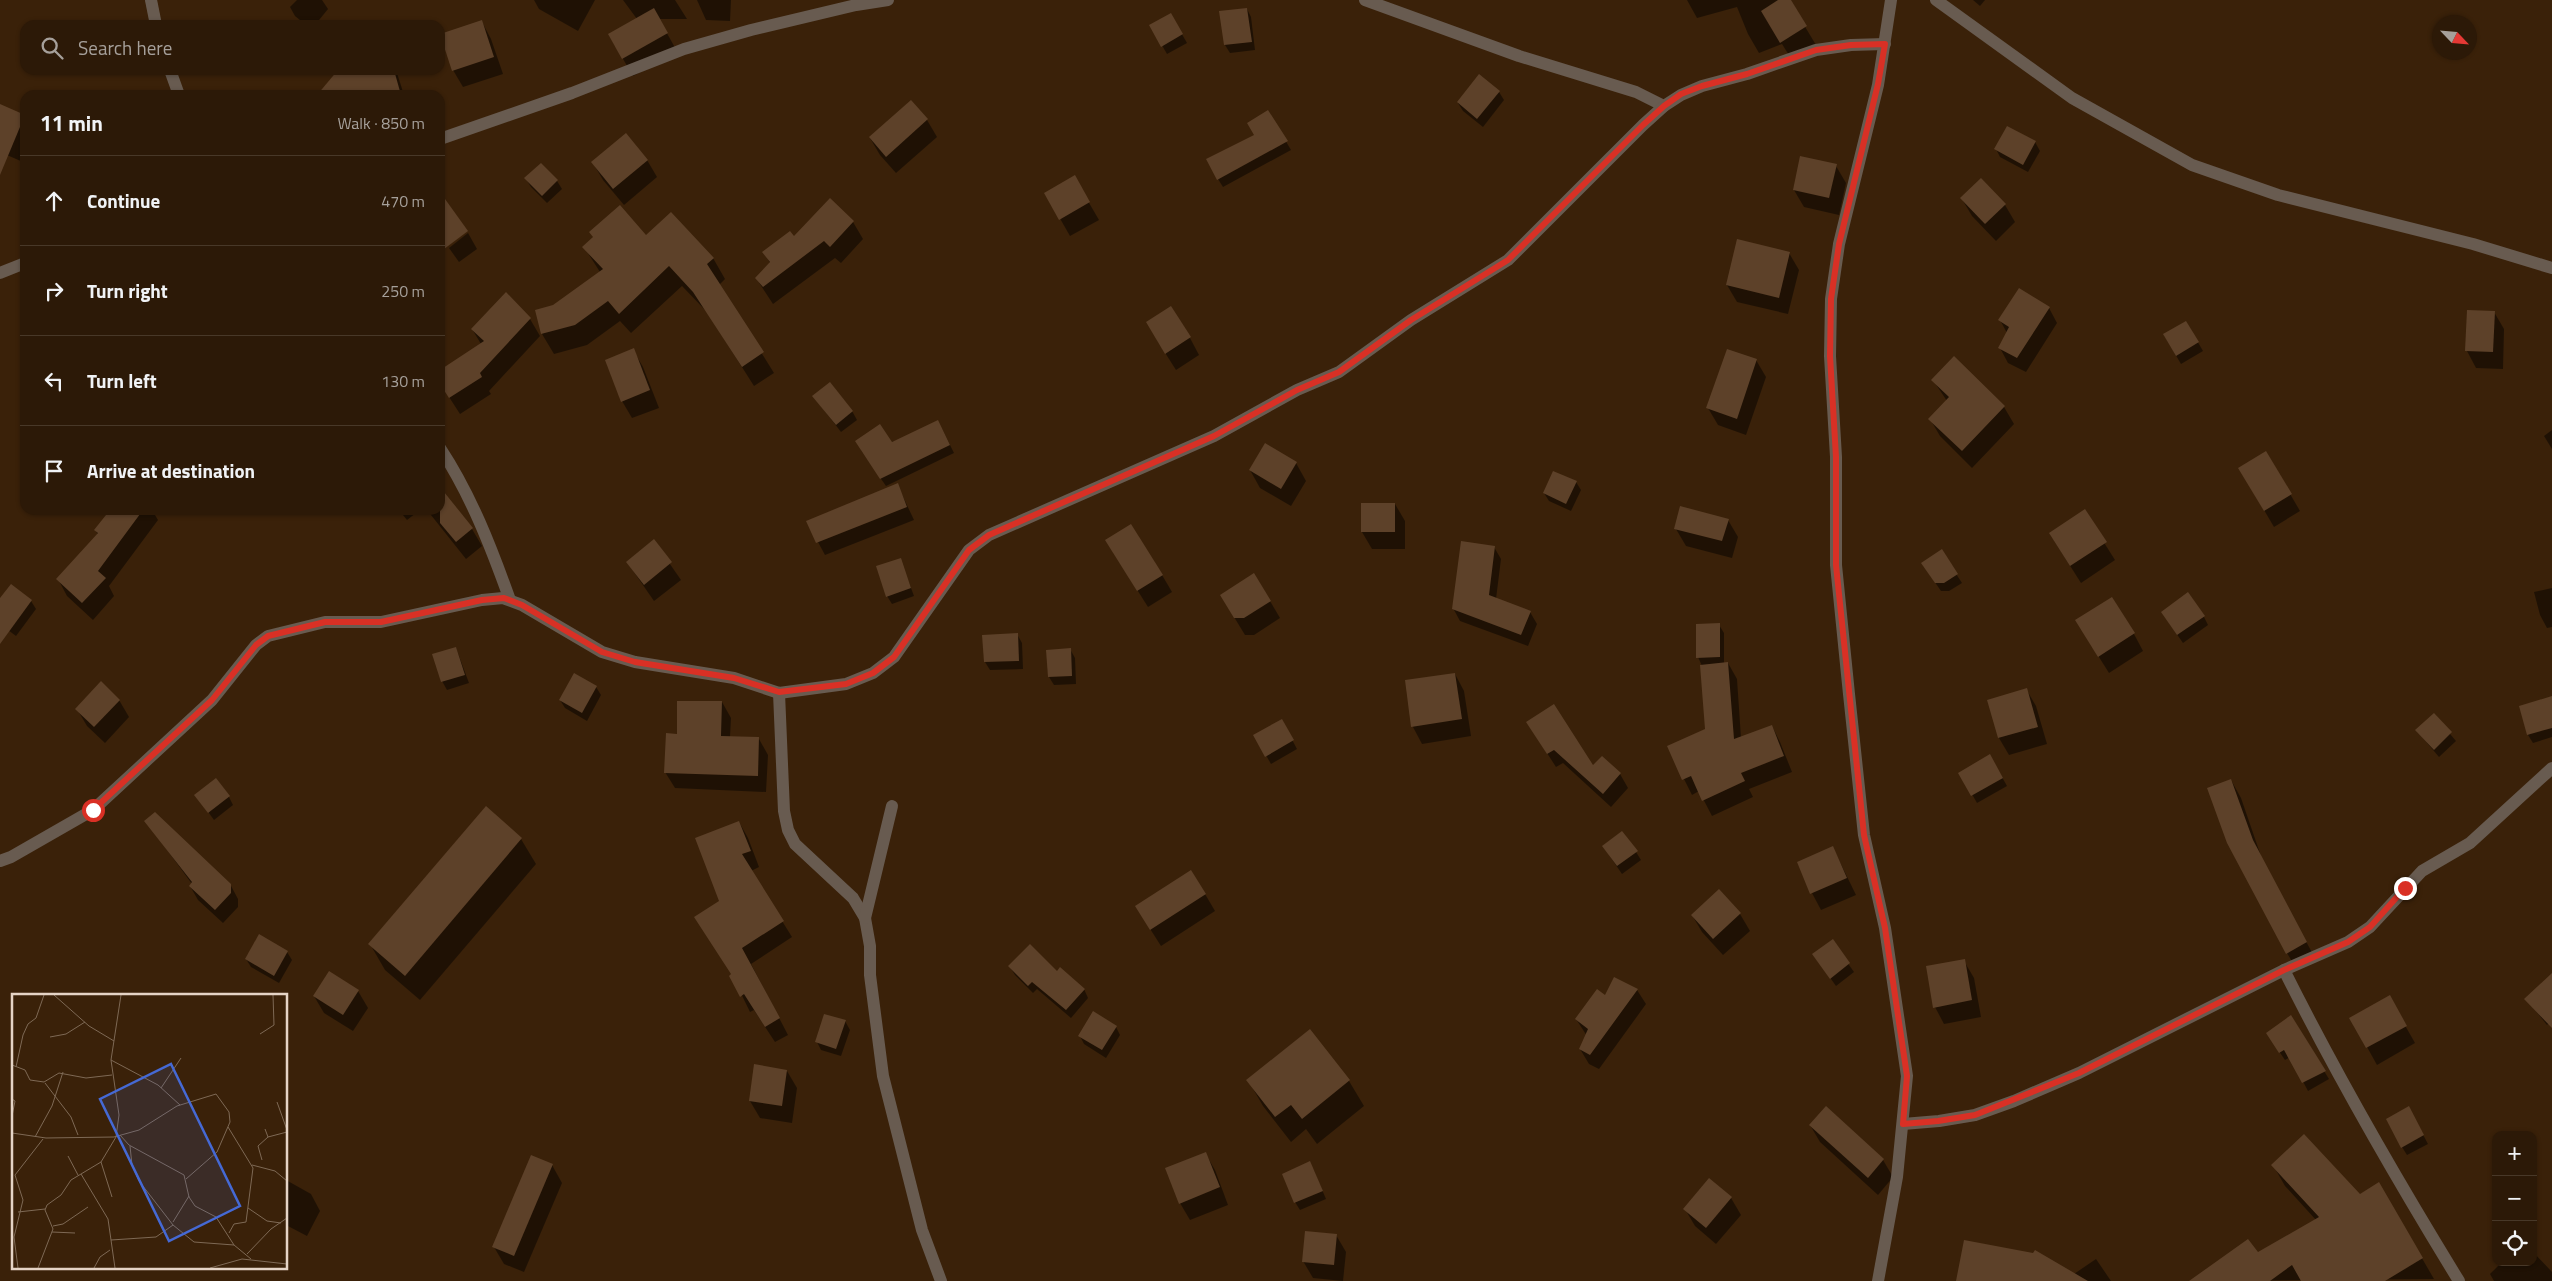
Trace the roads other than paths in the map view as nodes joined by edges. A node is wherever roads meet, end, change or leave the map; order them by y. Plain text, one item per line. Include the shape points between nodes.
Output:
1 (151, 0) edge
2 (888, 0) edge
3 (1365, 0) edge
4 (1891, 0) edge
5 (1936, 0) edge
6 (155, 20) edge
7 (1885, 44) junction
8 (172, 75) edge
9 (177, 90) edge
10 (1664, 106) junction
11 (445, 137) edge
12 (20, 265) edge
13 (2552, 268) edge
14 (0, 273) edge
15 (445, 456) edge
16 (510, 600) junction
17 (779, 692) junction
18 (2552, 768) edge
19 (892, 806) dead end
20 (0, 861) edge
21 (864, 918) junction
22 (2284, 970) junction
23 (1903, 1124) junction
24 (941, 1281) edge
25 (1878, 1281) edge
26 (2459, 1281) edge

1 - 6 street
2 - 11 street via 751,30 684,49
3 - 10 street via 1519,56 1636,92
4 - 7 street
5 - 13 street via 2072,98 2192,165 2278,195 2473,244
7 - 10 street via 1816,50 1702,86 1681,94
7 - 23 street via 1839,244 1831,299 1830,356 1836,457 1836,565 1864,835 1885,928 1907,1076
8 - 9 street
10 - 17 street via 1508,260 1482,278 1411,320 1339,372 1297,390 1214,436 989,535 969,550 894,657 873,673 846,684
12 - 14 street
15 - 16 street via 461,480
16 - 17 street via 602,652 635,662 734,678
16 - 20 street via 482,600 381,622 325,622 268,636 256,645 212,700 93,810
17 - 21 street via 784,811 788,830 795,844 853,898
18 - 22 street via 2470,843 2422,871 2370,927 2348,942
19 - 21 street
21 - 24 street via 884,1076 922,1230
22 - 23 street via 2079,1073 2014,1100 1975,1115
22 - 26 street via 2408,1198
23 - 25 street

